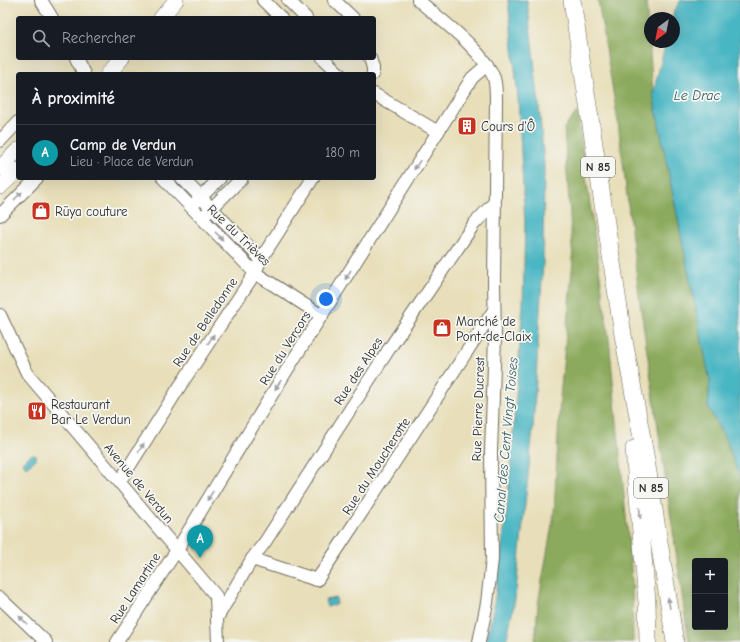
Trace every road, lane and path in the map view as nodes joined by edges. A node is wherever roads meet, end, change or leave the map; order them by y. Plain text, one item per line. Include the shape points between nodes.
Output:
1 (41, 0) edge
2 (176, 0) edge
3 (263, 0) edge
4 (288, 0) edge
5 (334, 0) edge
6 (418, 0) edge
7 (572, 0) edge
8 (51, 16) edge
9 (163, 16) edge
10 (279, 16) edge
11 (304, 16) edge
12 (351, 16) edge
13 (77, 60) edge
14 (120, 60) edge
15 (325, 60) edge
16 (339, 60) edge
17 (371, 60) edge
18 (487, 65) junction
19 (83, 72) edge
20 (110, 72) edge
21 (334, 72) edge
22 (336, 72) edge
23 (373, 72) edge
24 (376, 95) edge
25 (16, 124) edge
26 (438, 132) junction
27 (0, 140) edge
28 (16, 152) edge
29 (0, 168) edge
30 (16, 172) edge
31 (35, 180) edge
32 (165, 180) edge
33 (184, 180) edge
34 (218, 180) edge
35 (240, 180) edge
36 (312, 180) edge
37 (0, 188) edge
38 (201, 197) junction
39 (494, 203) junction
40 (191, 207) junction
41 (212, 208) junction
42 (0, 215) edge
43 (202, 218) junction
44 (261, 259) junction
45 (255, 273) junction
46 (494, 310) junction
47 (0, 315) edge
48 (322, 316) junction
49 (623, 335) junction
50 (120, 481) junction
51 (177, 550) junction
52 (252, 559) junction
53 (0, 598) edge
54 (216, 618) junction
55 (46, 642) edge
56 (117, 642) edge
57 (218, 642) edge
58 (480, 642) edge
59 (648, 642) edge
60 (674, 642) edge

1 - 8 street
2 - 9 main road
3 - 10 street
4 - 11 street
5 - 12 street
6 - 18 street, Rue Pierre Ducrest via 478,53
7 - 49 highway, N 85
13 - 19 street
14 - 20 main road
15 - 21 street
16 - 22 street
17 - 23 street
18 - 26 street, Rue du Vercors via 472,78
18 - 39 street, Rue Pierre Ducrest via 494,80 496,100
24 - 26 street
25 - 27 street
26 -> 48 street, Rue du Vercors
28 - 29 main road
30 - 37 main road
42 -> 31 street
32 - 40 street, Rue du Trièves
33 - 38 street, Rue du Trièves
34 - 38 street
35 - 41 street
36 - 44 street, Rue de Belledonne
38 - 40 street
38 - 41 street, Rue du Trièves
39 - 46 street, Rue Pierre Ducrest
39 - 52 street, Rue des Alpes via 469,231 385,356 266,542
40 - 43 street, Rue du Trièves
41 - 43 street
41 - 44 street, Rue du Trièves
43 -> 45 street, Rue du Trièves
44 - 45 street, Rue de Belledonne
45 - 48 street, Rue du Trièves
50 -> 45 street, Rue de Belledonne
46 - 52 street, Rue du Moucherotte via 317,580
46 - 58 street, Rue Pierre Ducrest via 492,559
47 - 50 street, Avenue de Verdun via 27,373
48 -> 51 street, Rue du Vercors
49 -> 59 highway, N 85 via 647,602
60 -> 49 highway, N 85 via 648,467
50 - 51 street, Avenue de Verdun
51 - 54 street, Avenue de Verdun via 216,596
51 - 56 street, Rue Lamartine
52 - 54 street, Rue des Alpes
55 -> 53 street
54 - 57 street, Avenue de Verdun

